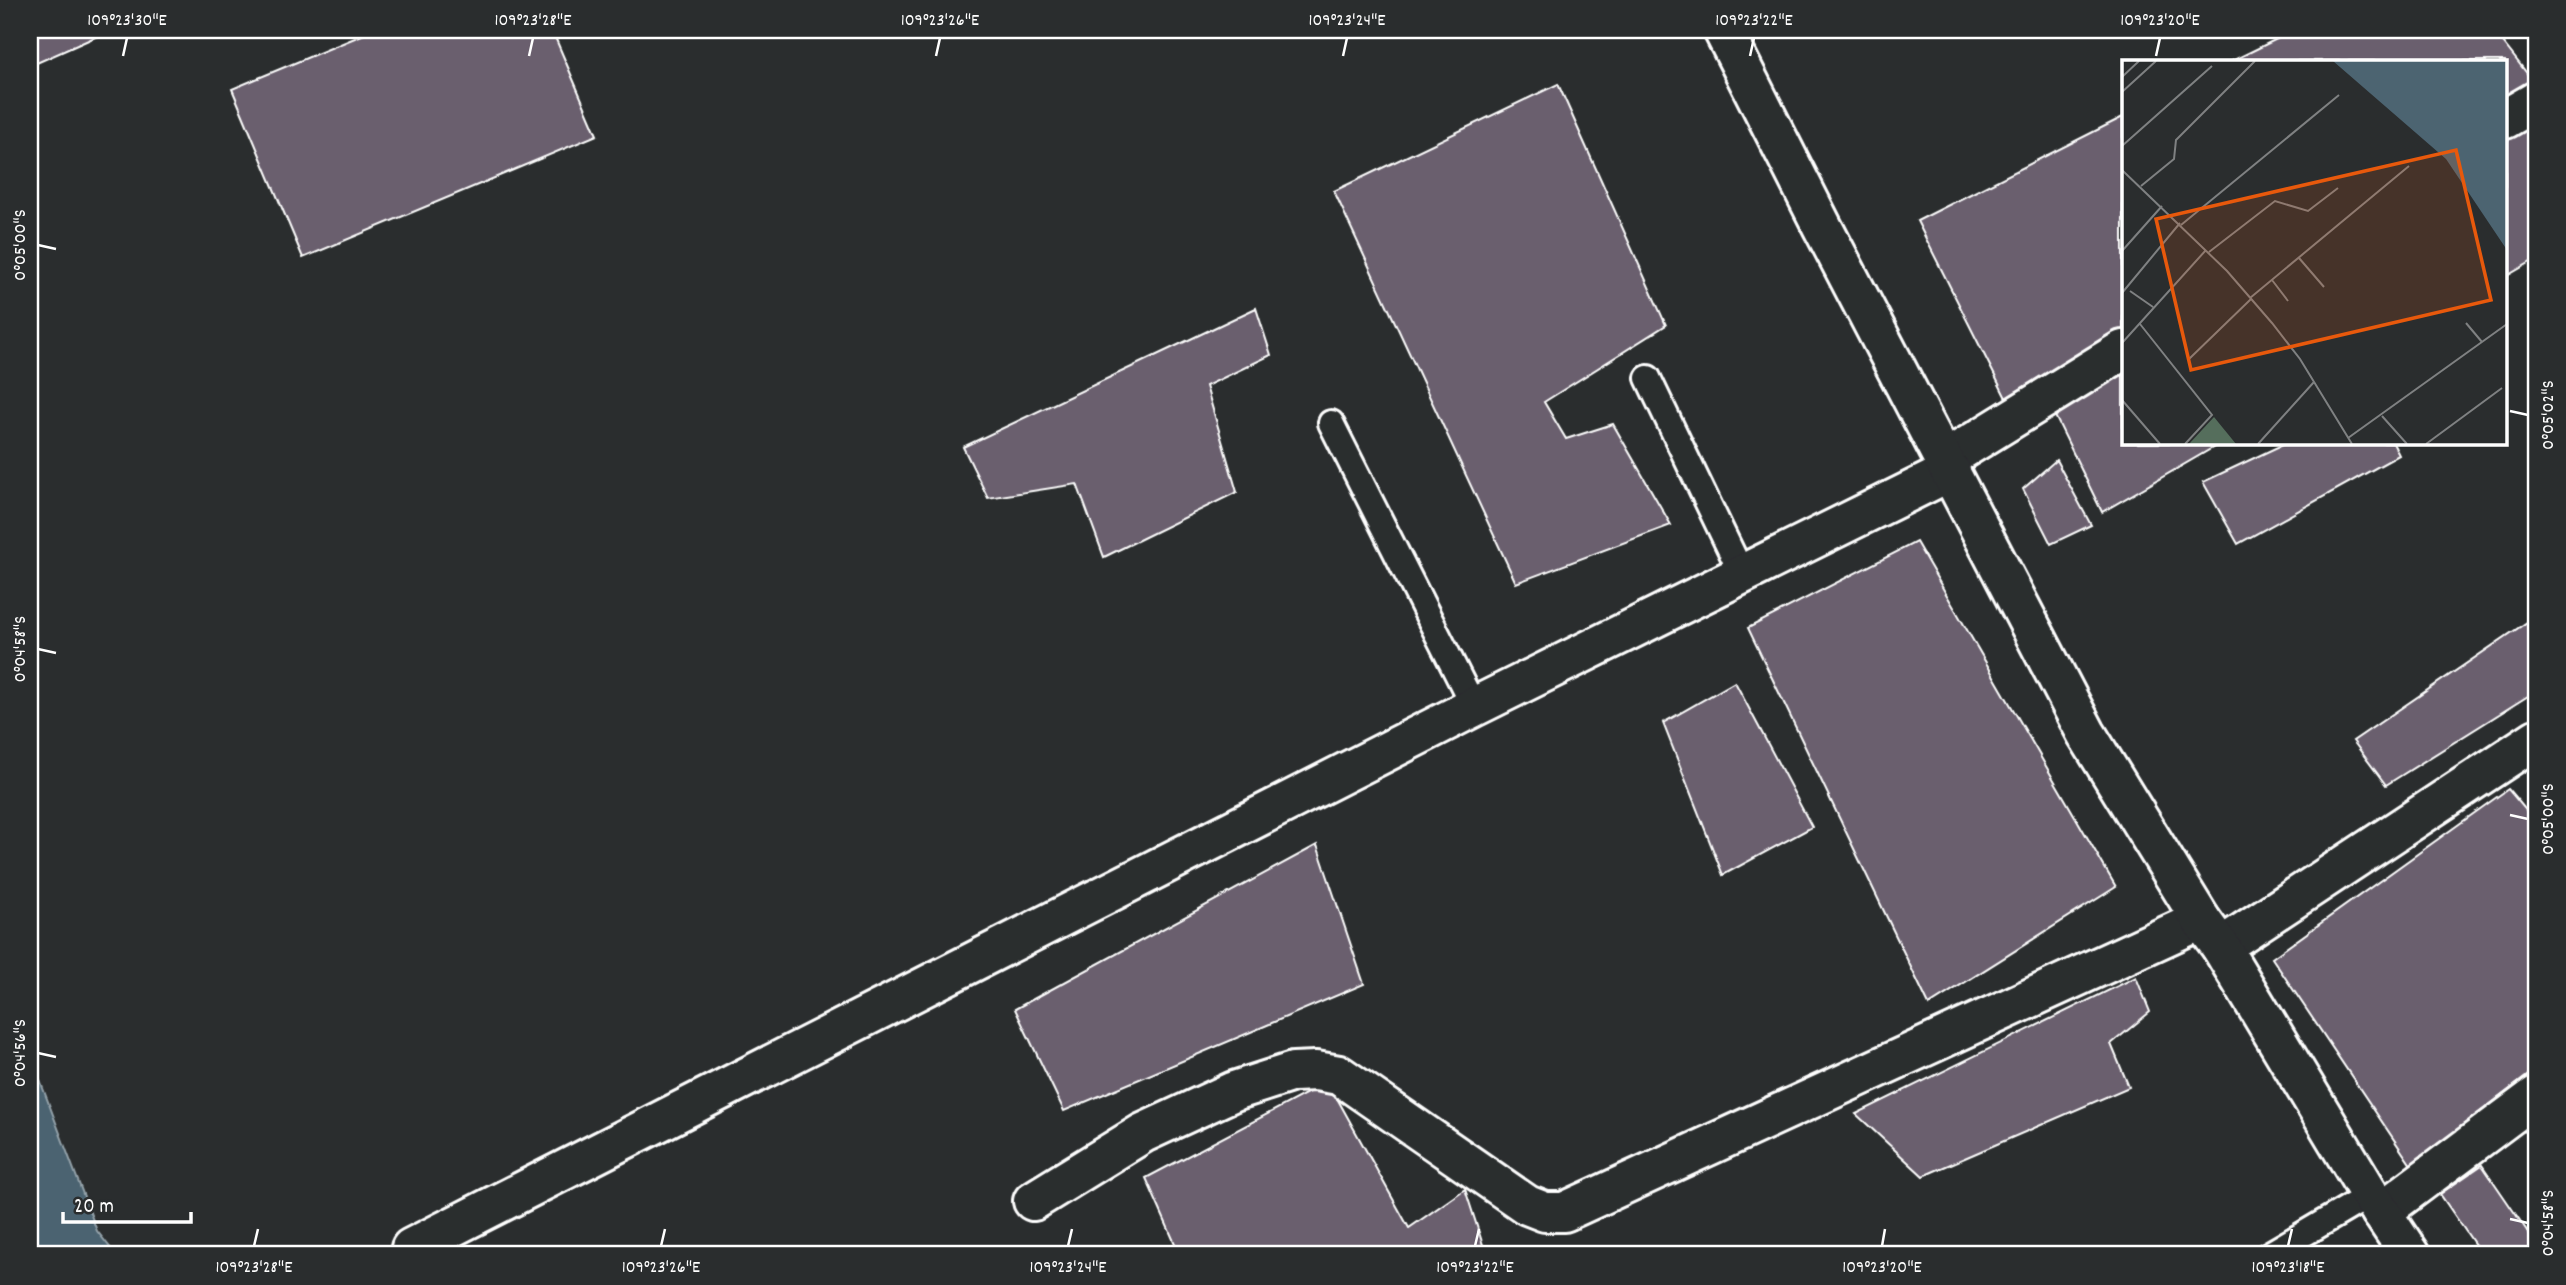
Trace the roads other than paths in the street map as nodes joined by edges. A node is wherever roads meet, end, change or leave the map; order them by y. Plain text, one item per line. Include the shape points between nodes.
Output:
1 (1723, 30) edge
2 (2536, 101) edge
3 (2506, 119) edge
4 (2122, 351) edge
5 (1648, 378) dead end
6 (1331, 423) dead end
7 (1948, 465) junction
8 (1742, 574) junction
9 (1474, 707) junction
10 (2536, 739) edge
11 (2211, 933) junction
12 (2536, 1096) edge
13 (1033, 1201) dead end
14 (2375, 1203) junction
15 (411, 1248) dead end
16 (2268, 1255) edge
17 (2410, 1255) edge

1 - 7 street
2 - 3 street
4 - 7 street
5 - 8 lane
6 - 9 lane
7 - 8 street
7 - 11 street via 2086,733
8 - 9 street
9 - 15 street
10 - 11 street
11 - 13 street via 1563,1212 1527,1205 1339,1075 1316,1071 1293,1072 1234,1091 1166,1122
11 - 14 street
12 - 14 street
14 - 16 lane
14 - 17 street

